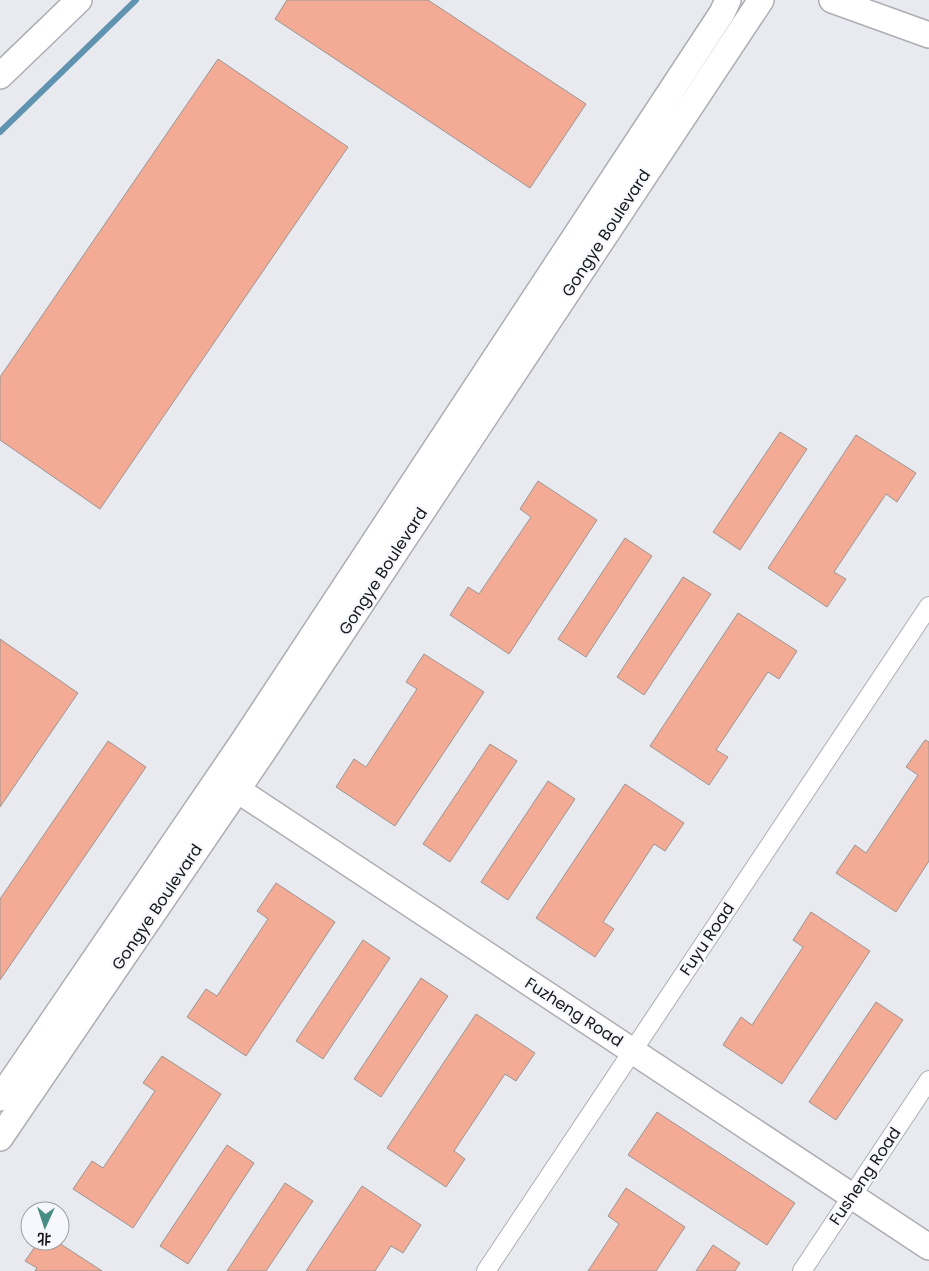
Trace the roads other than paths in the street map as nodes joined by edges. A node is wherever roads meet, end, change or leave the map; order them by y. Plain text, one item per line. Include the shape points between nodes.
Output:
1 (79, 0) edge
2 (728, 0) edge
3 (760, 0) edge
4 (832, 0) edge
5 (929, 35) edge
6 (0, 76) edge
7 (929, 606) edge
8 (228, 784) junction
9 (632, 1051) junction
10 (929, 1080) edge
11 (0, 1096) edge
12 (0, 1138) edge
13 (852, 1196) junction
14 (929, 1246) edge
15 (486, 1271) edge
16 (802, 1271) edge

1 - 6 street
2 - 8 street, Gongye Boulevard
3 - 8 street, Gongye Boulevard
4 - 5 street
7 - 9 street, Fuyu Road
8 - 9 street, Fuzheng Road
8 - 11 street, Gongye Boulevard
8 - 12 street, Gongye Boulevard
9 - 13 street, Fuzheng Road
9 - 15 street, Fuyu Road
10 - 13 street, Fusheng Road
13 - 14 street, Fuzheng Road
13 - 16 street, Fusheng Road

